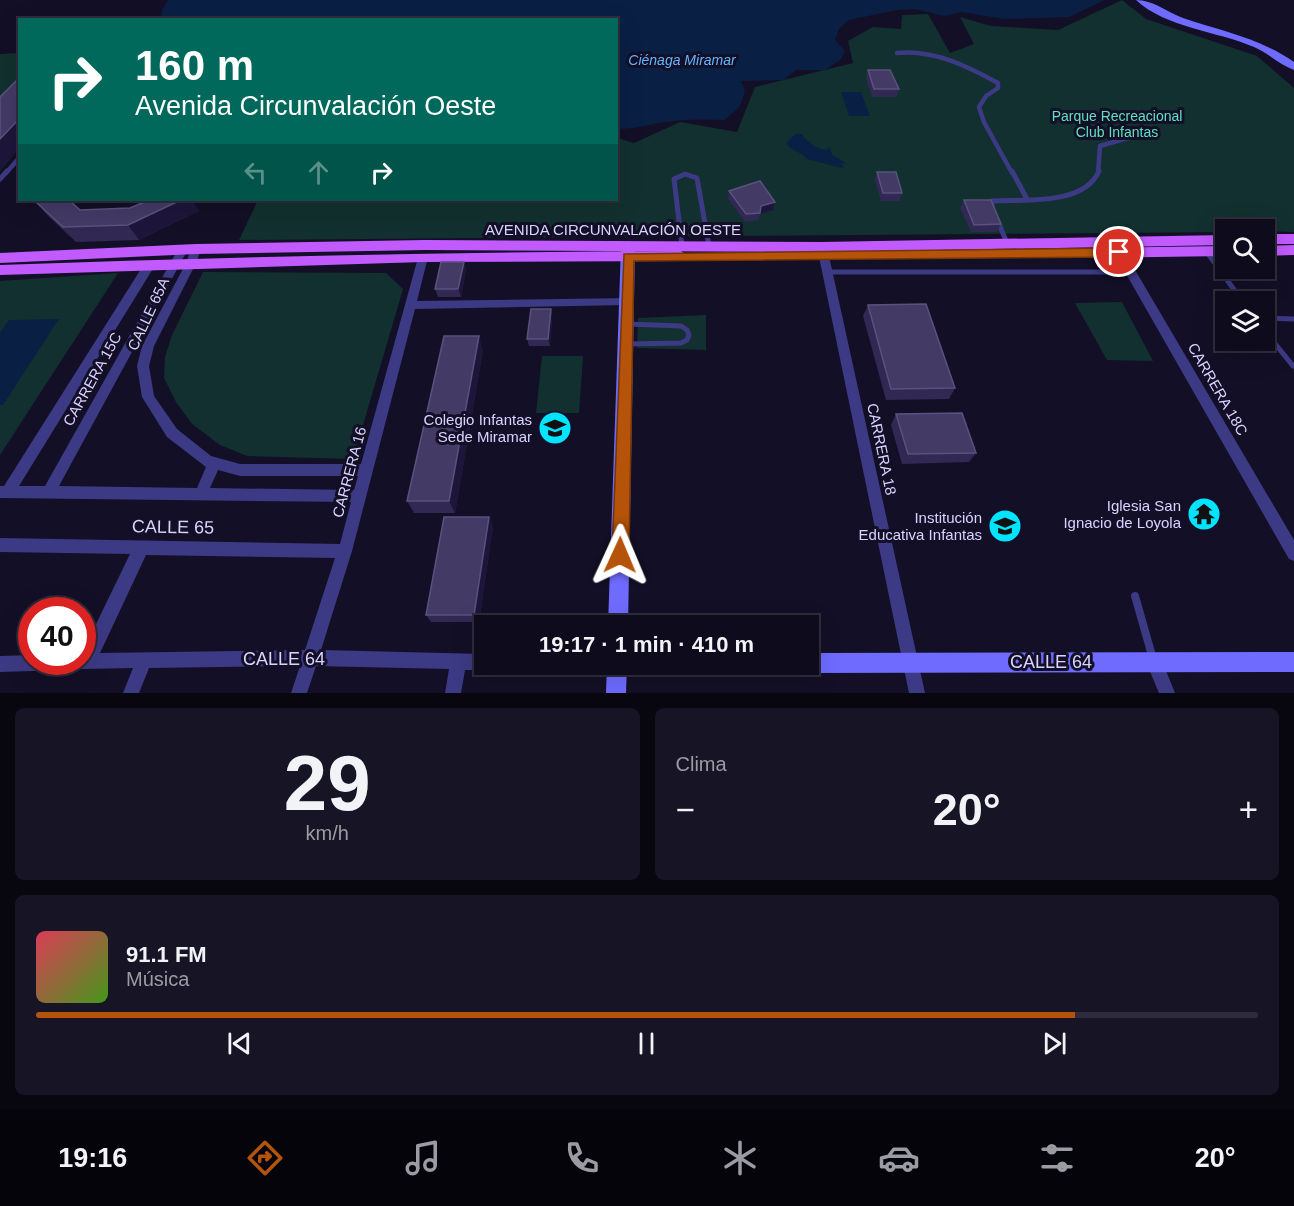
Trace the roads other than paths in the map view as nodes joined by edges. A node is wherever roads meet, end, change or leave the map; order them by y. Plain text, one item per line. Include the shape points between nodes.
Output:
1 (1141, 0) edge
2 (897, 53) dead end
3 (1294, 67) edge
4 (1155, 130) dead end
5 (18, 159) edge
6 (0, 179) edge
7 (1027, 199) junction
8 (1275, 239) edge
9 (1294, 239) edge
10 (1215, 241) edge
11 (1007, 243) junction
12 (682, 246) junction
13 (709, 246) junction
14 (1116, 247) junction
15 (1294, 250) edge
16 (628, 251) junction
17 (823, 251) junction
18 (1206, 251) junction
19 (1215, 251) edge
20 (1275, 251) edge
21 (190, 254) junction
22 (423, 257) junction
23 (0, 258) edge
24 (175, 263) junction
25 (150, 264) junction
26 (0, 270) edge
27 (828, 272) junction
28 (1130, 272) junction
29 (1235, 291) edge
30 (627, 301) junction
31 (412, 305) junction
32 (1275, 318) edge
33 (1294, 319) edge
34 (626, 324) junction
35 (626, 344) junction
36 (1275, 344) edge
37 (1293, 366) edge
38 (214, 464) junction
39 (367, 470) junction
40 (4, 492) edge
41 (49, 492) junction
42 (201, 494) junction
43 (360, 496) junction
44 (1, 546) edge
45 (142, 546) junction
46 (345, 551) junction
47 (1294, 554) edge
48 (1135, 596) dead end
49 (618, 615) edge
50 (96, 639) edge
51 (310, 658) junction
52 (96, 661) edge
53 (144, 661) junction
54 (458, 662) junction
55 (474, 662) edge
56 (911, 662) junction
57 (1154, 662) junction
58 (1294, 662) edge
59 (18, 663) edge
60 (819, 663) edge
61 (0, 664) edge
62 (617, 675) edge
63 (131, 693) edge
64 (299, 693) edge
65 (453, 693) edge
66 (616, 693) edge
67 (917, 693) edge
68 (1167, 693) edge

1 - 3 street via 1168,16 1264,47
2 - 7 lane via 921,53 998,83 998,88 979,107
4 - 7 lane via 1100,146 1098,175 1081,193
5 - 6 lane
7 - 11 lane via 992,201
8 - 9 main road
10 - 14 main road, AVENIDA CIRCUNVALACIÓN OESTE
11 - 14 main road, AVENIDA CIRCUNVALACIÓN OESTE
11 - 17 main road, AVENIDA CIRCUNVALACIÓN OESTE
12 - 13 main road, AVENIDA CIRCUNVALACIÓN OESTE
12 - 13 lane via 674,179 690,174 697,178
12 - 16 main road, AVENIDA CIRCUNVALACIÓN OESTE
13 - 17 main road, AVENIDA CIRCUNVALACIÓN OESTE
14 - 17 main road, AVENIDA CIRCUNVALACIÓN OESTE
14 - 18 main road, AVENIDA CIRCUNVALACIÓN OESTE
14 - 28 street, CARRERA 18C
15 - 20 main road
16 - 17 main road, AVENIDA CIRCUNVALACIÓN OESTE
16 - 21 main road, AVENIDA CIRCUNVALACIÓN OESTE via 425,245
16 - 22 main road, AVENIDA CIRCUNVALACIÓN OESTE
16 - 30 street
17 - 27 street, CARRERA 18
18 - 19 main road, AVENIDA CIRCUNVALACIÓN OESTE
18 - 29 lane
21 - 22 main road, AVENIDA CIRCUNVALACIÓN OESTE
21 - 23 main road, AVENIDA CIRCUNVALACIÓN OESTE
21 - 24 main road, AVENIDA CIRCUNVALACIÓN OESTE
21 - 38 street, CALLE 65A via 142,366 148,397 172,433
22 - 31 street, CARRERA 16
24 - 25 main road, AVENIDA CIRCUNVALACIÓN OESTE
24 - 41 street, CARRERA 15C
25 - 26 main road, AVENIDA CIRCUNVALACIÓN OESTE
25 - 40 street, CARRERA 15C
27 - 28 lane
27 - 56 street, CARRERA 18
28 - 47 street, CARRERA 18C
30 - 31 street
30 - 34 street
31 - 39 street, CARRERA 16
32 - 33 lane
34 - 35 street
34 - 35 lane via 681,326 689,336 681,343
35 - 49 street
36 - 37 lane
38 - 39 street, CALLE 65A via 240,470
38 - 42 street
39 - 43 street, CARRERA 16
40 - 41 street
41 - 42 street
42 - 43 street
43 - 46 street, CARRERA 16
44 - 45 street, CALLE 65
45 - 46 street, CALLE 65
45 - 50 street
46 - 51 street, CARRERA 16
48 - 57 lane
51 - 53 street, CALLE 64
51 - 54 street, CALLE 64
51 - 64 street, CARRERA 16
52 - 53 street, CALLE 64
53 - 63 street
54 - 55 street, CALLE 64
54 - 65 street
56 - 57 street, CALLE 64
56 - 60 street, CALLE 64
56 - 67 street, CARRERA 18
57 - 58 street, CALLE 64
57 - 68 street
59 - 61 street
62 - 66 street

